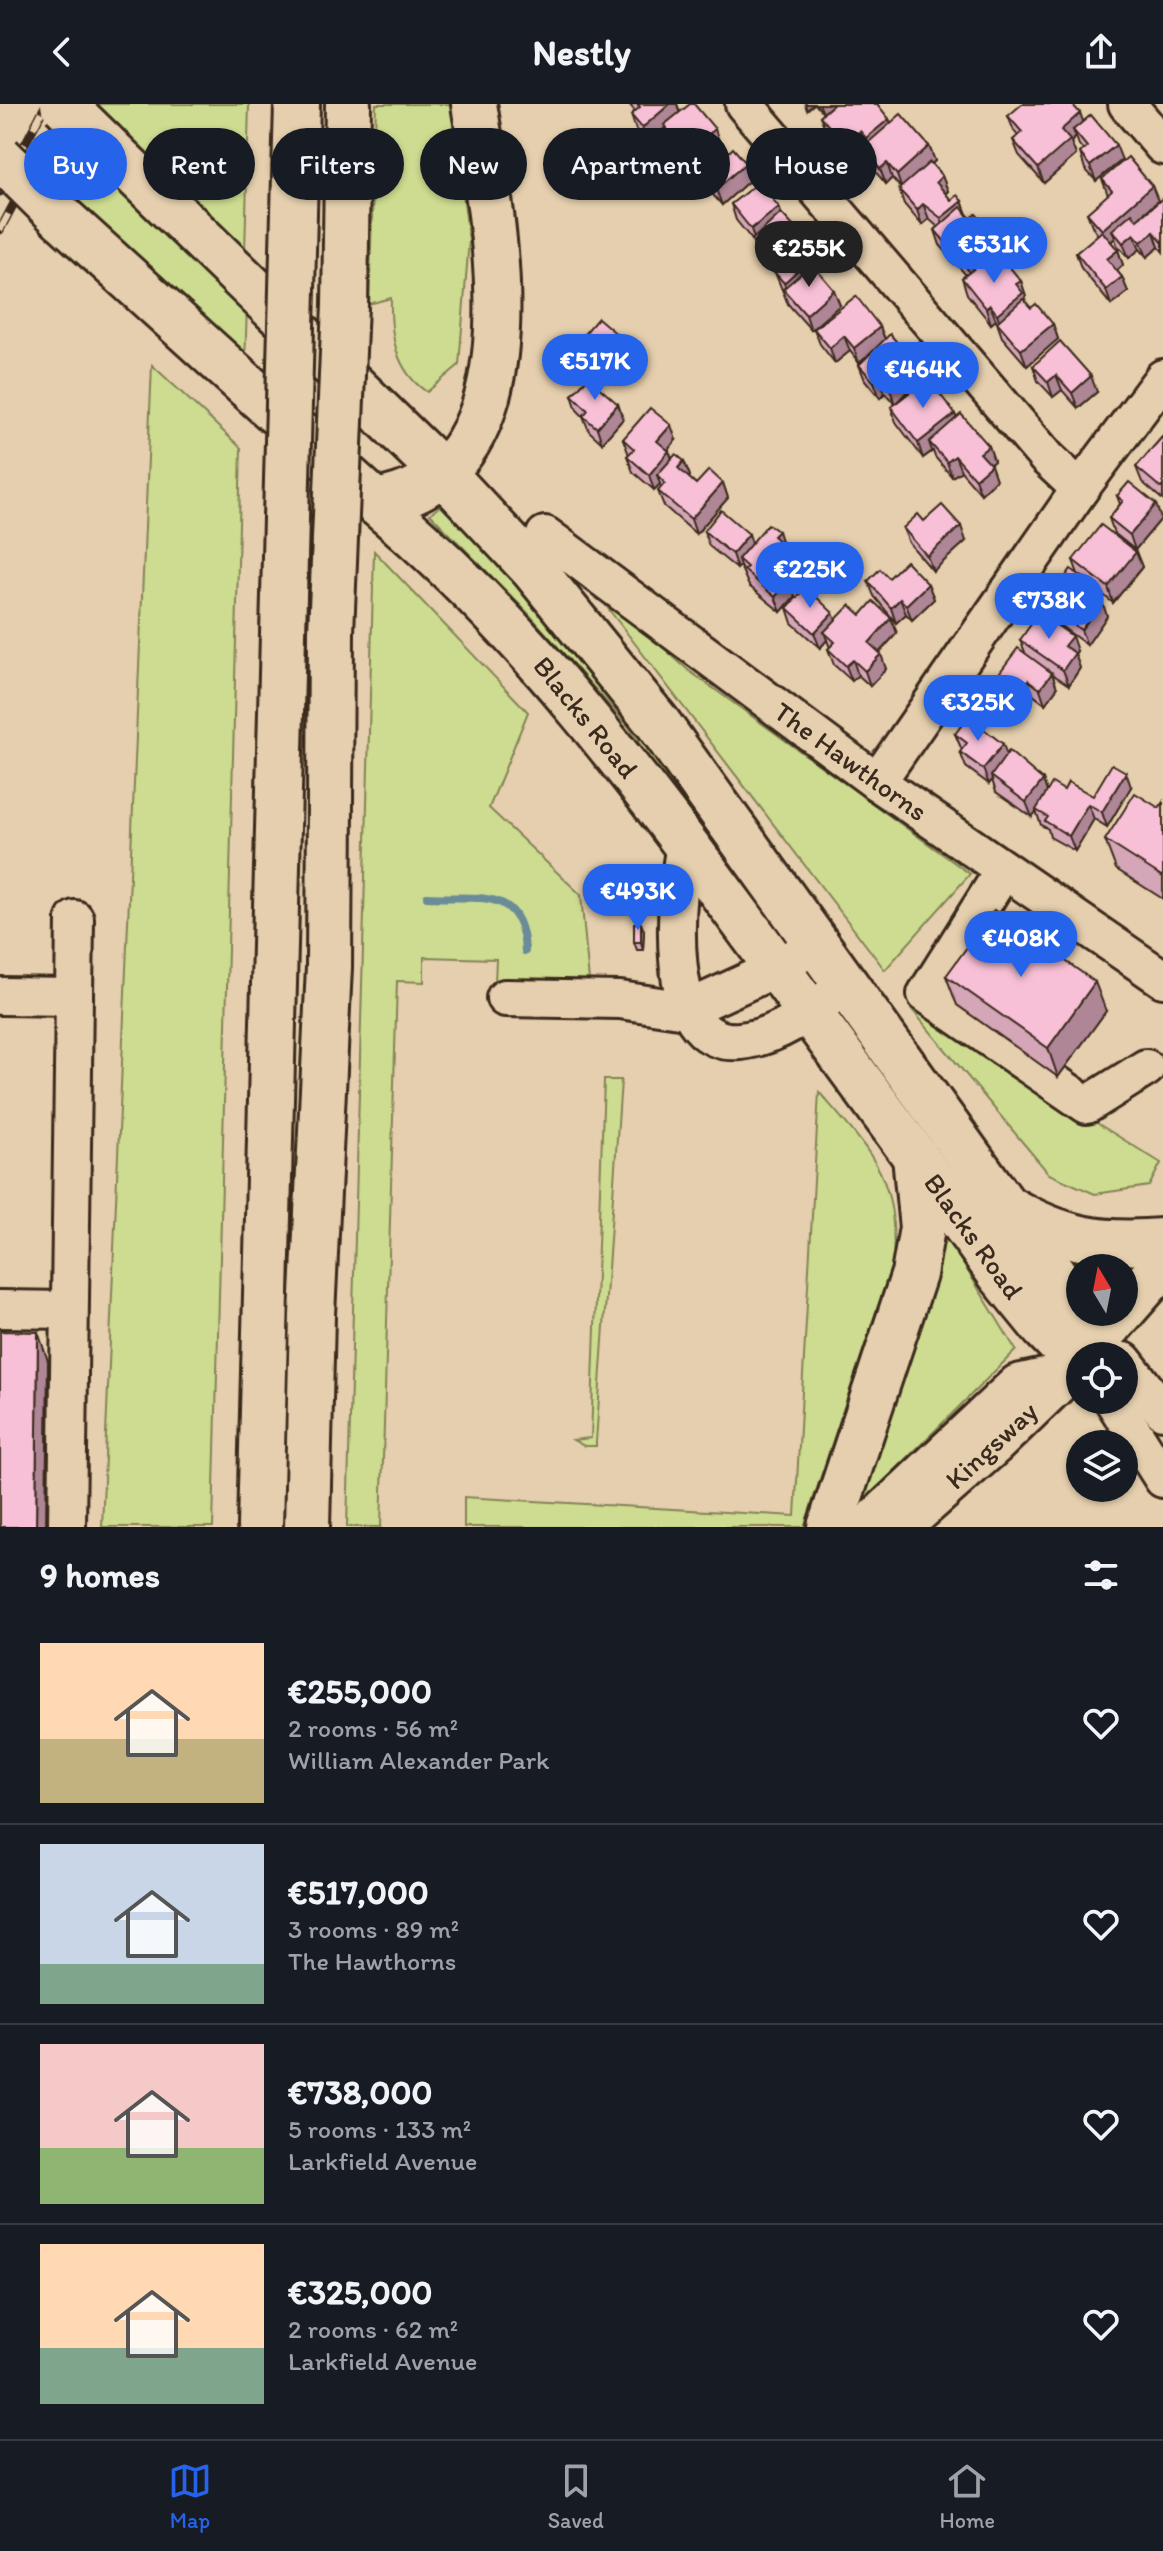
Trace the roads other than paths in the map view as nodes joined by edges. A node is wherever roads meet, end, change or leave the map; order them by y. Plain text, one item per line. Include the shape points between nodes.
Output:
1 (63, 104) edge
2 (297, 104) edge
3 (348, 104) edge
4 (474, 104) edge
5 (744, 104) edge
6 (1127, 104) edge
7 (1163, 146) edge
8 (0, 157) edge
9 (1163, 378) edge
10 (444, 474) junction
11 (1080, 489) junction
12 (375, 502) junction
13 (545, 535) dead end
14 (877, 782) junction
15 (685, 843) junction
16 (1004, 870) junction
17 (75, 919) dead end
18 (818, 943) junction
19 (777, 968) junction
20 (1163, 979) edge
21 (847, 984) junction
22 (0, 996) edge
23 (74, 997) junction
24 (505, 998) dead end
25 (686, 1010) junction
26 (810, 1012) junction
27 (1146, 1068) dead end
28 (914, 1154) junction
29 (1003, 1206) junction
30 (1163, 1241) edge
31 (1163, 1265) edge
32 (0, 1309) edge
33 (69, 1310) junction
34 (1079, 1342) edge
35 (1085, 1342) edge
36 (1095, 1342) edge
37 (1066, 1360) edge
38 (1066, 1370) edge
39 (1138, 1390) edge
40 (1163, 1411) edge
41 (1122, 1414) edge
42 (1163, 1479) edge
43 (67, 1527) edge
44 (260, 1527) edge
45 (307, 1527) edge
46 (830, 1527) edge
47 (864, 1527) edge
48 (898, 1527) edge

1 - 10 main road, Blacks Road, bridge
2 - 44 main road, bridge
3 - 45 main road, bridge via 331,632 329,967
4 - 10 main road via 495,245 497,336 482,409 468,442
5 - 11 street via 1047,458
6 - 7 street
8 - 12 main road, Blacks Road, bridge
9 - 11 street
10 - 12 main road via 408,496
10 - 18 main road, Blacks Road via 533,569 649,712
11 - 14 street
12 - 15 main road, Blacks Road via 434,552 530,648
13 - 14 street, The Hawthorns
14 - 16 street, The Hawthorns
15 - 19 main road, Blacks Road
15 - 25 street via 678,976
16 - 20 street, The Hawthorns
16 - 27 street via 926,994 1087,1105
17 - 23 street
18 - 19 street
18 - 21 main road, Blacks Road
19 - 25 street
19 - 26 main road, Blacks Road
21 - 26 street
21 - 29 main road, Blacks Road
22 - 23 street
23 - 33 street
24 - 25 street via 620,1000
25 - 26 street via 714,1037 738,1041 783,1028
26 - 28 main road, Blacks Road
28 - 34 main road, Blacks Road via 1024,1304
28 - 46 main road via 922,1228 914,1274
29 - 30 main road via 1072,1239
29 - 35 main road, Blacks Road
31 - 36 main road, Kingsway
32 - 33 street
33 - 43 street
37 - 47 street via 1017,1383
38 - 48 main road, Kingsway
39 - 40 street
41 - 42 street

